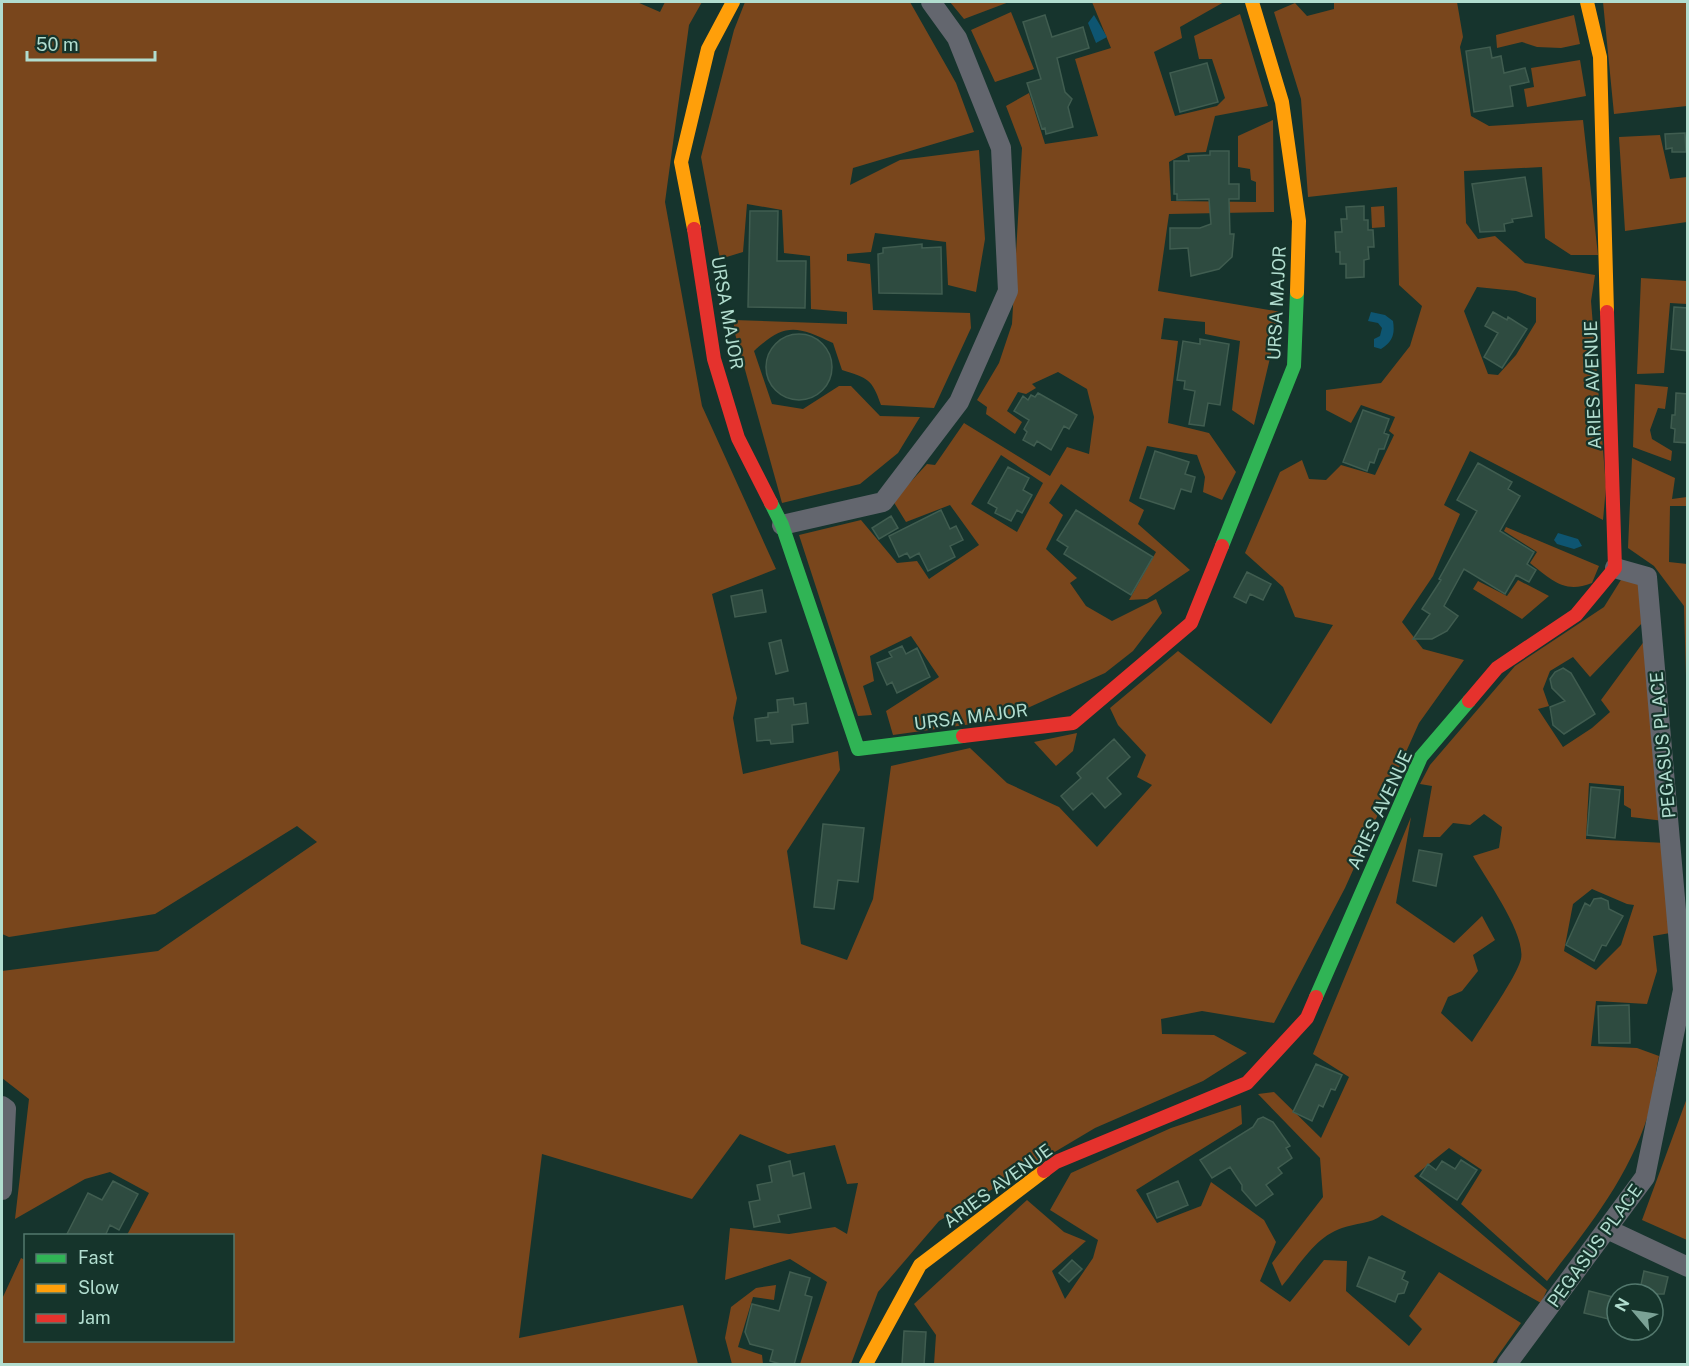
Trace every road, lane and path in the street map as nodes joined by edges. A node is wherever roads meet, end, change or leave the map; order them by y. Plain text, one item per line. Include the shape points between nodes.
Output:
1 (733, 2) edge
2 (931, 2) edge
3 (1252, 2) edge
4 (1587, 2) edge
5 (782, 525) junction
6 (1615, 568) junction
7 (2, 1106) edge
8 (2, 1190) edge
9 (1607, 1229) junction
10 (1688, 1268) edge
11 (866, 1365) edge
12 (1507, 1365) edge

1 - 5 street, URSA MAJOR via 708,49 681,162 714,359 738,438
2 - 5 street via 957,38 1001,148 1008,291 959,402 884,502
3 - 5 street, URSA MAJOR via 1282,102 1299,221 1294,366 1191,623 1073,723 858,749
4 - 6 street, ARIES AVENUE via 1599,57
6 - 9 street, PEGASUS PLACE via 1647,577 1683,990 1645,1177
6 - 11 street, ARIES AVENUE via 1576,615 1497,668 1422,758 1307,1017 1247,1083 1056,1162 920,1265
7 - 8 street via 6,1109
9 - 10 street
9 - 12 street, PEGASUS PLACE

